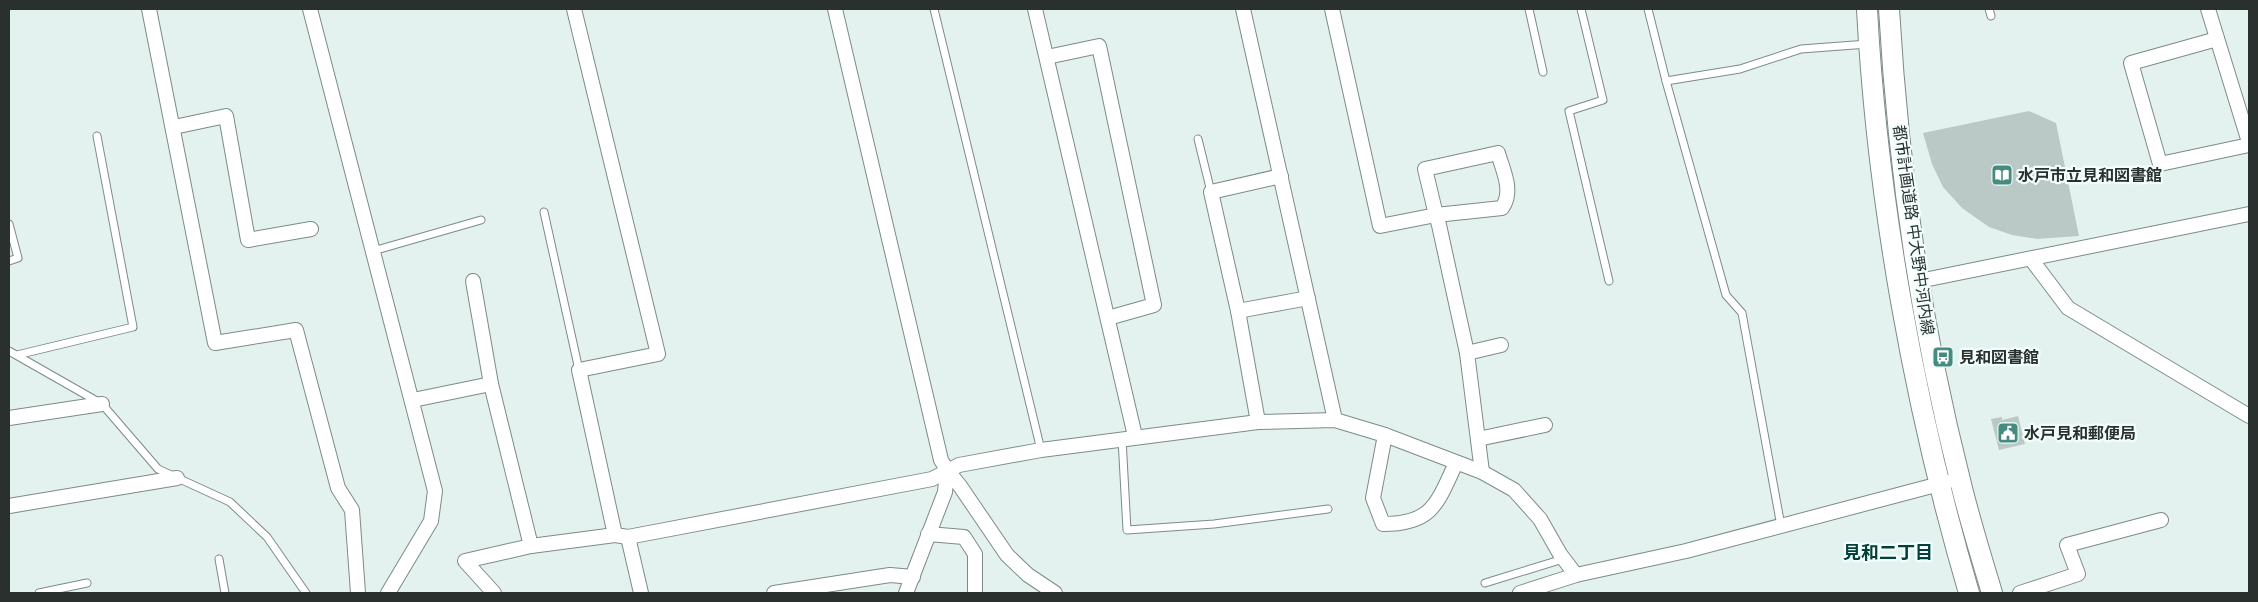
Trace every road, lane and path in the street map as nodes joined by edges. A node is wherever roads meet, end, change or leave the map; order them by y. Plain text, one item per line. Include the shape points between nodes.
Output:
1 (148, 9) edge
2 (310, 9) edge
3 (574, 9) edge
4 (835, 9) edge
5 (934, 9) edge
6 (1036, 9) edge
7 (1242, 9) edge
8 (1332, 9) edge
9 (1529, 9) edge
10 (1581, 9) edge
11 (1648, 9) edge
12 (1867, 9) edge
13 (1889, 9) edge
14 (2208, 9) edge
15 (2217, 39) junction
16 (1869, 44) junction
17 (1047, 57) junction
18 (1543, 72) dead end
19 (1666, 81) junction
20 (174, 127) junction
21 (97, 136) dead end
22 (1198, 139) dead end
23 (2249, 144) edge
24 (1281, 176) junction
25 (1211, 192) junction
26 (544, 212) dead end
27 (2249, 214) edge
28 (1436, 215) junction
29 (481, 220) dead end
30 (9, 224) edge
31 (311, 229) dead end
32 (373, 251) junction
33 (2032, 259) junction
34 (9, 261) edge
35 (473, 281) dead end
36 (1610, 282) dead end
37 (1919, 282) junction
38 (1308, 298) junction
39 (1238, 311) junction
40 (1108, 318) junction
41 (1502, 345) dead end
42 (9, 351) edge
43 (1467, 353) junction
44 (17, 355) junction
45 (579, 370) junction
46 (491, 384) junction
47 (413, 400) junction
48 (102, 404) junction
49 (2249, 416) edge
50 (9, 418) edge
51 (1335, 420) junction
52 (1258, 422) junction
53 (1545, 425) dead end
54 (1385, 435) junction
55 (1129, 437) junction
56 (1478, 439) junction
57 (1041, 450) junction
58 (1456, 463) junction
59 (947, 470) junction
60 (1482, 472) junction
61 (176, 478) junction
62 (1960, 480) junction
63 (1939, 484) junction
64 (9, 506) edge
65 (1328, 509) dead end
66 (2161, 520) dead end
67 (1781, 526) junction
68 (928, 534) junction
69 (622, 536) junction
70 (531, 546) junction
71 (219, 559) dead end
72 (1563, 559) junction
73 (1576, 575) junction
74 (913, 577) junction
75 (87, 583) dead end
76 (1485, 583) dead end
77 (39, 593) edge
78 (226, 593) edge
79 (306, 593) edge
80 (358, 593) edge
81 (388, 593) edge
82 (494, 593) edge
83 (641, 593) edge
84 (774, 593) edge
85 (906, 593) edge
86 (975, 593) edge
87 (1055, 593) edge
88 (1520, 593) edge
89 (1969, 593) edge
90 (1992, 593) edge
91 (2020, 593) edge

1 - 20 street
2 - 32 street
3 - 45 street via 658,354
4 - 59 street via 941,460
5 - 57 lane
6 - 17 street
7 - 24 street
8 - 28 street via 1380,226
9 - 18 lane
10 - 36 lane via 1603,100 1568,111
11 - 19 lane
12 - 16 street, 都市計画道路 中大野中河内線
13 - 37 street, 都市計画道路 中大野中河内線 via 1900,135
14 - 15 street
15 - 23 street
15 - 23 street via 2131,63 2160,164
16 - 19 lane via 1801,49 1740,69
16 - 63 street, 都市計画道路 中大野中河内線 via 1889,224 1912,357
17 - 40 street
17 - 40 street via 1099,46 1154,305
19 - 67 lane via 1726,295 1742,313
20 - 31 street via 226,116 248,240
20 - 80 street via 215,343 296,330 338,488 352,510
21 - 44 lane via 134,327
22 - 25 lane
24 - 25 street
24 - 38 street
25 - 39 street
26 - 45 lane
27 - 33 street
28 - 28 street via 1502,208 1508,189 1498,153 1425,170
28 - 43 street
29 - 32 lane
30 - 34 lane via 18,258
32 - 47 street
33 - 37 street
33 - 49 street via 2068,308
35 - 46 street
37 - 62 street, 都市計画道路 中大野中河内線
38 - 39 street
38 - 51 street
39 - 52 street
40 - 55 street
41 - 43 street
42 - 44 lane
43 - 56 street
44 - 48 lane
45 - 69 street
46 - 47 street
46 - 70 street
47 - 81 street via 435,491 434,506 426,530
48 - 50 street
48 - 61 lane via 158,469
51 - 52 street
51 - 54 street
52 - 55 street
53 - 56 street
54 - 58 street
54 - 58 street via 1373,498 1383,524 1403,524 1427,514 1439,500
55 - 57 street
55 - 65 lane via 1127,530 1214,524
56 - 60 street
57 - 59 street via 958,465
58 - 60 street
59 - 68 street via 945,492
59 - 69 street via 932,479
59 - 87 street via 1007,555 1028,575
60 - 72 street via 1514,490 1540,519
61 - 64 street
61 - 79 lane via 230,502 267,537
62 - 63 street
62 - 90 street, 都市計画道路 中大野中河内線
63 - 67 street
63 - 89 street, 都市計画道路 中大野中河内線
66 - 91 street via 2067,545 2078,574
67 - 73 street
68 - 74 street
68 - 86 street via 964,537 976,554
69 - 70 street
69 - 83 street
70 - 82 street via 465,561
71 - 78 lane
72 - 73 street
72 - 76 lane
73 - 88 street
74 - 84 street via 890,575
74 - 85 street
75 - 77 lane

